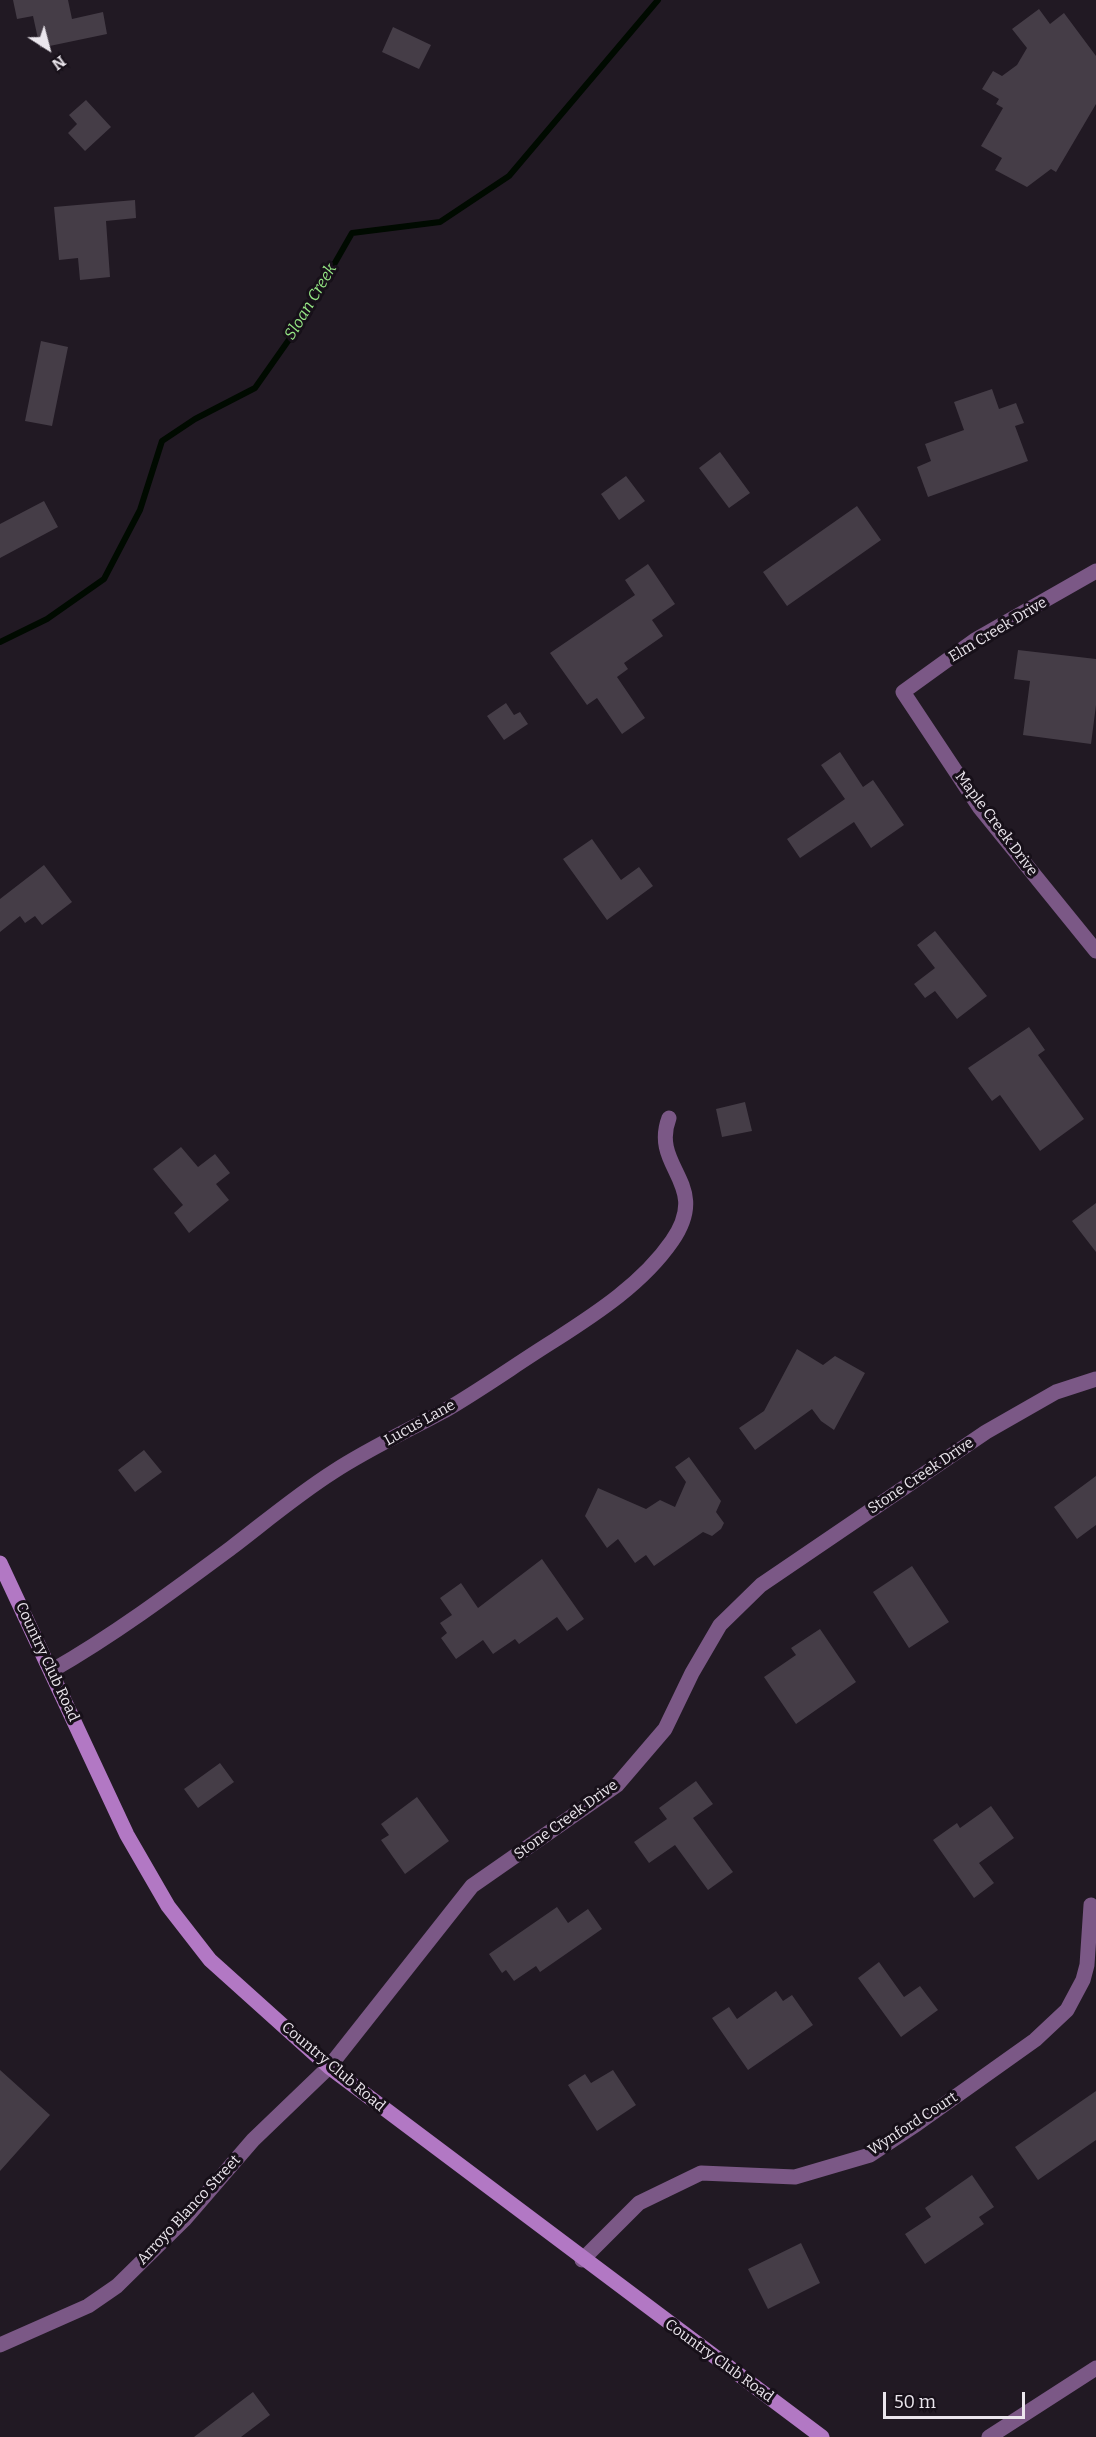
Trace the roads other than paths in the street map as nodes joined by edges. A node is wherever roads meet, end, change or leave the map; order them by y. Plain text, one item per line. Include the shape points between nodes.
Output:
1 (1096, 571) edge
2 (903, 692) joint
3 (1096, 951) edge
4 (669, 1118) dead end
5 (1096, 1378) edge
6 (0, 1563) edge
7 (6, 1592) edge
8 (51, 1671) junction
9 (1091, 1905) dead end
10 (328, 2067) junction
11 (582, 2260) junction
12 (0, 2345) edge
13 (1096, 2367) edge
14 (822, 2437) edge
15 (989, 2437) edge

1 - 2 street, Elm Creek Drive via 975,640
2 - 3 street, Maple Creek Drive via 980,808
4 - 8 street, Lucus Lane via 663,1134 688,1200 685,1218 672,1241 637,1281 578,1325 446,1409 347,1462 102,1641
5 - 10 street, Stone Creek Drive via 1056,1392 986,1432 761,1585 720,1625 665,1729 617,1785 472,1886
6 - 7 main road, Country Club Road
7 - 8 main road, Country Club Road
8 - 10 main road, Country Club Road via 127,1834 168,1906 210,1960
9 - 11 street, Wynford Court via 1087,1965 1067,2010 1035,2040 917,2124 870,2155 795,2177 701,2172 639,2204
10 - 11 main road, Country Club Road
10 - 12 street, Arroyo Blanco Street via 253,2140 184,2220 117,2286 88,2306
11 - 14 main road, Country Club Road
13 - 15 street

